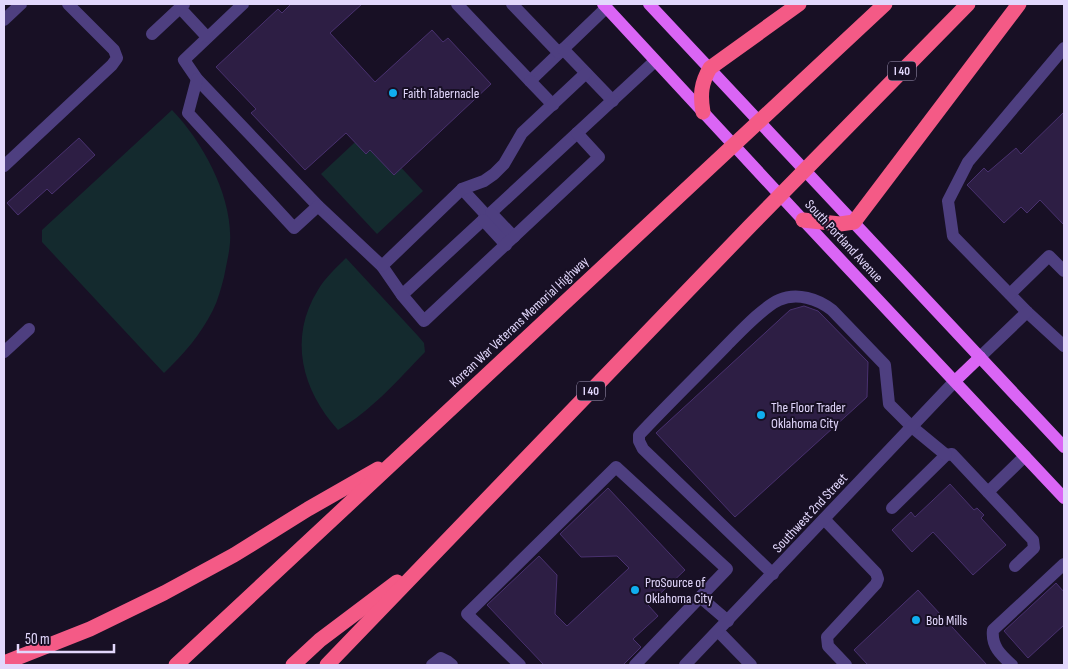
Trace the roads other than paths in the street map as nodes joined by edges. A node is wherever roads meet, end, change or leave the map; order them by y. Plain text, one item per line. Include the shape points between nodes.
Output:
1 (21, 4) edge
2 (68, 4) edge
3 (243, 4) edge
4 (512, 4) edge
5 (649, 4) edge
6 (799, 4) edge
7 (885, 4) edge
8 (968, 4) edge
9 (1019, 4) edge
10 (182, 6) edge
11 (464, 6) edge
12 (604, 6) edge
13 (4, 20) edge
14 (152, 34) dead end
15 (208, 37) junction
16 (1064, 48) edge
17 (561, 51) junction
18 (655, 60) junction
19 (710, 68) junction
20 (586, 73) junction
21 (197, 79) junction
22 (530, 80) junction
23 (613, 101) junction
24 (552, 105) junction
25 (703, 112) junction
26 (577, 133) junction
27 (4, 166) edge
28 (462, 189) junction
29 (318, 206) junction
30 (487, 216) junction
31 (803, 220) junction
32 (854, 222) junction
33 (510, 241) junction
34 (382, 266) junction
35 (1064, 271) edge
36 (1010, 294) junction
37 (402, 295) junction
38 (1027, 312) junction
39 (29, 329) dead end
40 (1064, 346) edge
41 (4, 352) edge
42 (980, 357) junction
43 (955, 382) junction
44 (912, 427) junction
45 (1064, 447) edge
46 (946, 455) junction
47 (1025, 456) junction
48 (399, 457) junction
49 (988, 492) junction
50 (1064, 498) edge
51 (892, 508) dead end
52 (824, 520) junction
53 (433, 556) junction
54 (1015, 566) dead end
55 (1063, 566) edge
56 (772, 574) junction
57 (700, 597) junction
58 (728, 621) junction
59 (718, 631) junction
60 (4, 663) edge
61 (180, 663) edge
62 (293, 665) edge
63 (327, 665) edge
64 (432, 665) edge
65 (452, 665) edge
66 (520, 665) edge
67 (635, 665) edge
68 (686, 665) edge
69 (751, 665) edge
70 (846, 665) edge
71 (1012, 665) edge

1 - 13 street
2 - 27 street via 114,50 117,58
3 - 15 street
4 - 17 street
5 - 19 main road, South Portland Avenue
6 - 19 highway
7 - 48 highway, Korean War Veterans Memorial Highway
8 - 53 highway, I 40
9 - 32 highway
10 - 14 street
10 - 15 street
11 - 22 street
12 - 17 street
12 - 18 main road, South Portland Avenue
15 - 21 street via 184,60
16 - 36 street via 968,162 948,201 953,236
17 - 20 street
17 - 22 street
18 - 23 street
18 - 25 main road, South Portland Avenue
19 - 25 highway via 701,97
19 - 32 main road, South Portland Avenue
20 - 23 street
20 - 24 street
21 - 29 street
21 - 29 street via 188,113 294,228
22 - 24 street
23 - 26 street
24 - 28 street via 522,133 508,158 494,174
25 - 31 main road, South Portland Avenue
26 - 30 street
26 - 33 street via 600,157
28 - 30 street
28 - 34 street
29 - 34 street
30 - 33 street
30 - 37 street
31 - 32 highway via 840,224
31 - 43 main road, South Portland Avenue
32 - 42 main road, South Portland Avenue
33 - 37 street via 424,321
34 - 37 street
35 - 36 street via 1049,256
36 - 38 street
38 - 40 street
38 - 42 street
39 - 41 street
42 - 43 main road
42 - 45 main road, South Portland Avenue
43 - 44 street, Southwest 2nd Street
43 - 47 main road, South Portland Avenue
44 - 46 street
44 - 52 street, Southwest 2nd Street
44 - 56 street via 889,404 887,372 880,359 824,304 796,297 780,299 748,324 658,415 640,435 639,441 644,449
46 - 49 street via 952,454
46 - 51 street
47 - 49 street
47 - 50 main road, South Portland Avenue
48 - 60 highway via 164,593
48 - 61 highway, Korean War Veterans Memorial Highway
49 - 54 street via 1033,540 1034,548
52 - 56 street, Southwest 2nd Street
52 - 70 street via 876,573 878,579 827,637 828,646
53 - 62 highway via 320,640
53 - 63 highway, I 40
55 - 71 street via 993,630 992,640
56 - 58 street, Southwest 2nd Street
57 - 58 street
57 - 66 street via 727,569 616,467 467,614
57 - 67 street
58 - 59 street, Southwest 2nd Street
59 - 68 street, Southwest 2nd Street
59 - 69 street
64 - 65 street via 440,658

